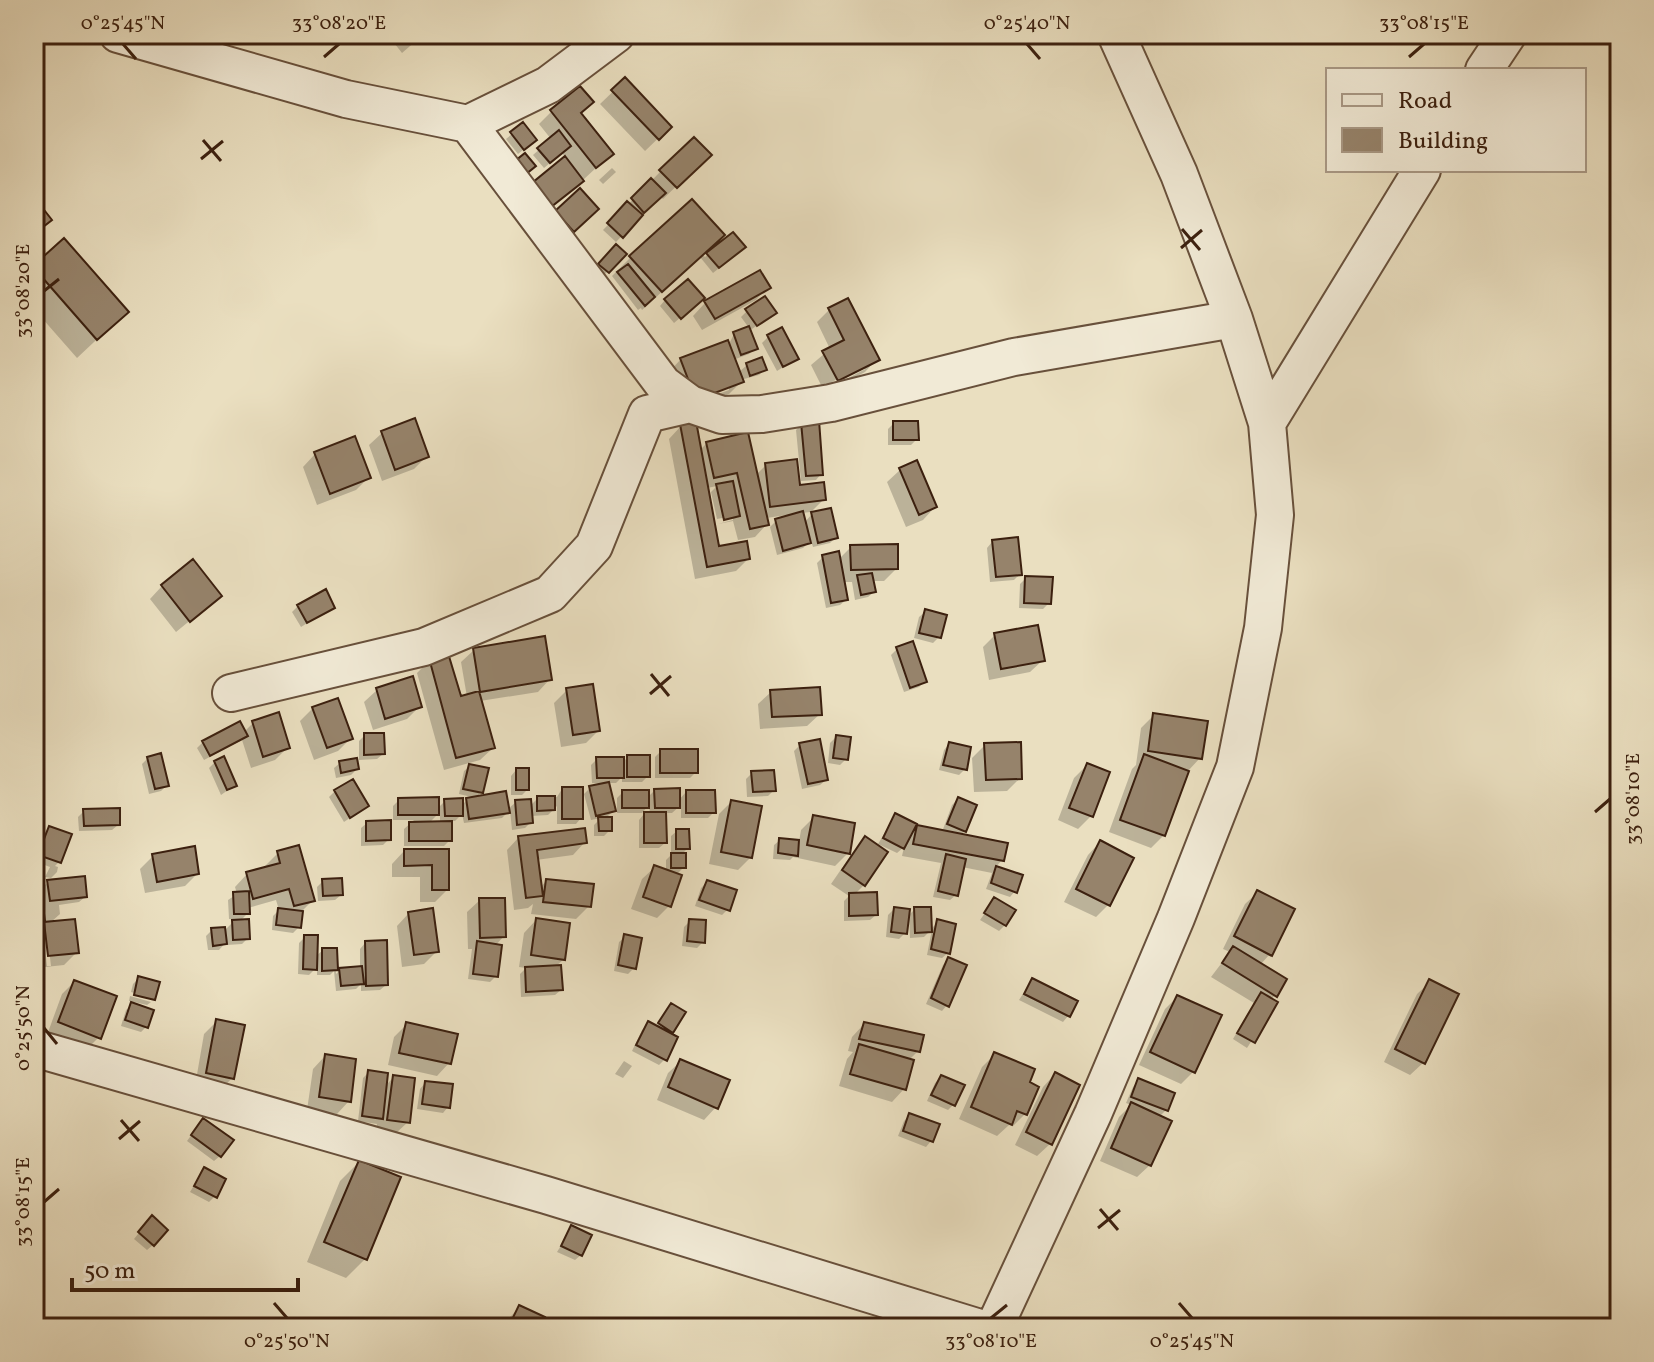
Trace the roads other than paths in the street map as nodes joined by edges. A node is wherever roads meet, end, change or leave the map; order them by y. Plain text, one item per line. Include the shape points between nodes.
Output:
1 (118, 34) edge
2 (616, 34) edge
3 (1116, 34) edge
4 (1508, 34) edge
5 (1485, 68) edge
6 (468, 124) junction
7 (1421, 172) edge
8 (1234, 319) junction
9 (690, 404) junction
10 (1267, 423) junction
11 (231, 693) dead end
12 (34, 1048) edge
13 (980, 1328) edge
14 (994, 1328) edge

1 - 6 street via 346,99
2 - 6 street via 548,85
3 - 8 street via 1179,174
4 - 5 street
6 - 9 street via 663,384
7 - 10 street
8 - 9 street via 1014,357 831,403 762,414 722,415
8 - 10 street
9 - 11 street via 647,414 594,546 550,594 424,647
10 - 14 street via 1275,515 1263,628 1235,767 1093,1114
12 - 13 street via 546,1195

